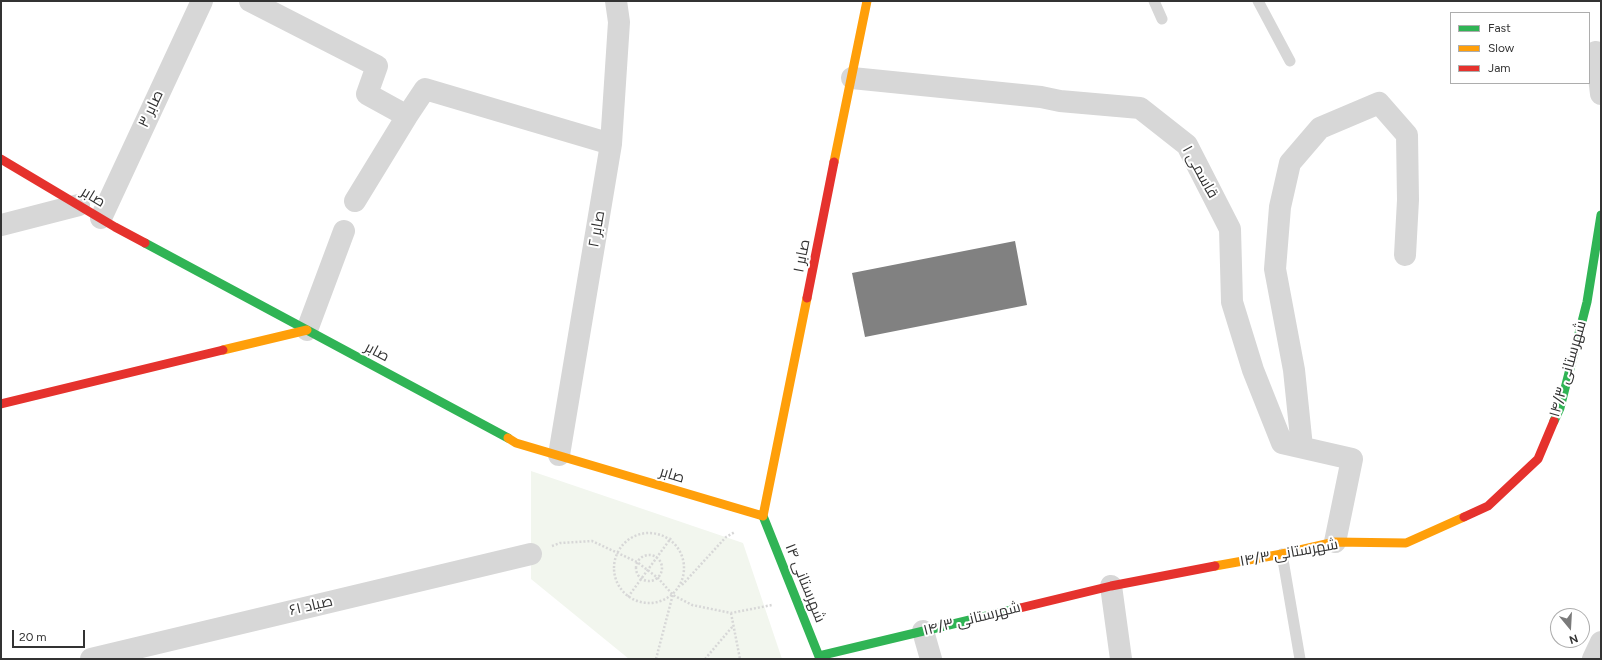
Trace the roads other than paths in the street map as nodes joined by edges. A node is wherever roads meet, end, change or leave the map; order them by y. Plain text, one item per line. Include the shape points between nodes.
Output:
1 (202, 1) edge
2 (250, 1) edge
3 (616, 1) edge
4 (867, 1) edge
5 (1154, 1) edge
6 (1258, 1) edge
7 (1162, 19) dead end
8 (1596, 52) dead end
9 (1290, 61) dead end
10 (852, 78) junction
11 (1601, 94) edge
12 (407, 116) junction
13 (611, 144) junction
14 (1, 159) edge
15 (355, 201) dead end
16 (79, 205) junction
17 (1601, 215) edge
18 (101, 218) junction
19 (1, 225) edge
20 (344, 231) dead end
21 (1405, 255) dead end
22 (307, 330) junction
23 (1, 404) edge
24 (1302, 447) junction
25 (559, 455) junction
26 (763, 516) junction
27 (1335, 542) junction
28 (531, 554) road end
29 (1282, 554) junction
30 (1111, 586) junction
31 (923, 631) junction
32 (1601, 642) edge
33 (820, 658) edge
34 (91, 659) edge
35 (931, 659) edge
36 (1121, 659) edge
37 (1300, 659) edge
38 (1593, 659) edge

1 - 18 street, صابر ۳
2 - 12 street via 377,66 367,94
3 - 13 street, صابر ۲ via 619,22
4 - 10 street, صابر ۱
5 - 7 lane
6 - 9 lane
8 - 11 street
10 - 24 street, قاسمی ۱ via 1140,108 1187,145 1230,229 1232,302 1253,370 1282,443
10 - 26 street, صابر ۱
12 - 13 street via 425,89
12 - 15 street
13 - 25 street, صابر ۲
14 - 16 street, صابر
16 - 18 street, صابر
16 - 19 street
17 - 27 street, شهرستانی ۱۴/۳ via 1587,302 1560,408 1538,459 1488,506 1406,543
18 - 22 street, صابر
20 - 22 street
21 - 24 street via 1408,200 1407,135 1379,102 1320,128 1290,163 1280,207 1275,269 1294,370
22 - 23 street
22 - 25 street, صابر via 516,443
24 - 27 street via 1352,459
25 - 26 street, صابر
26 - 33 street, شهرستانی ۱۴
27 - 29 street, شهرستانی ۱۴/۳
28 - 34 street, صیاد ۶۱
29 - 30 street, شهرستانی ۱۴/۳
29 - 37 lane
30 - 31 street, شهرستانی ۱۴/۳
30 - 36 street
31 - 33 street, شهرستانی ۱۴/۳
31 - 35 street
32 - 38 street

